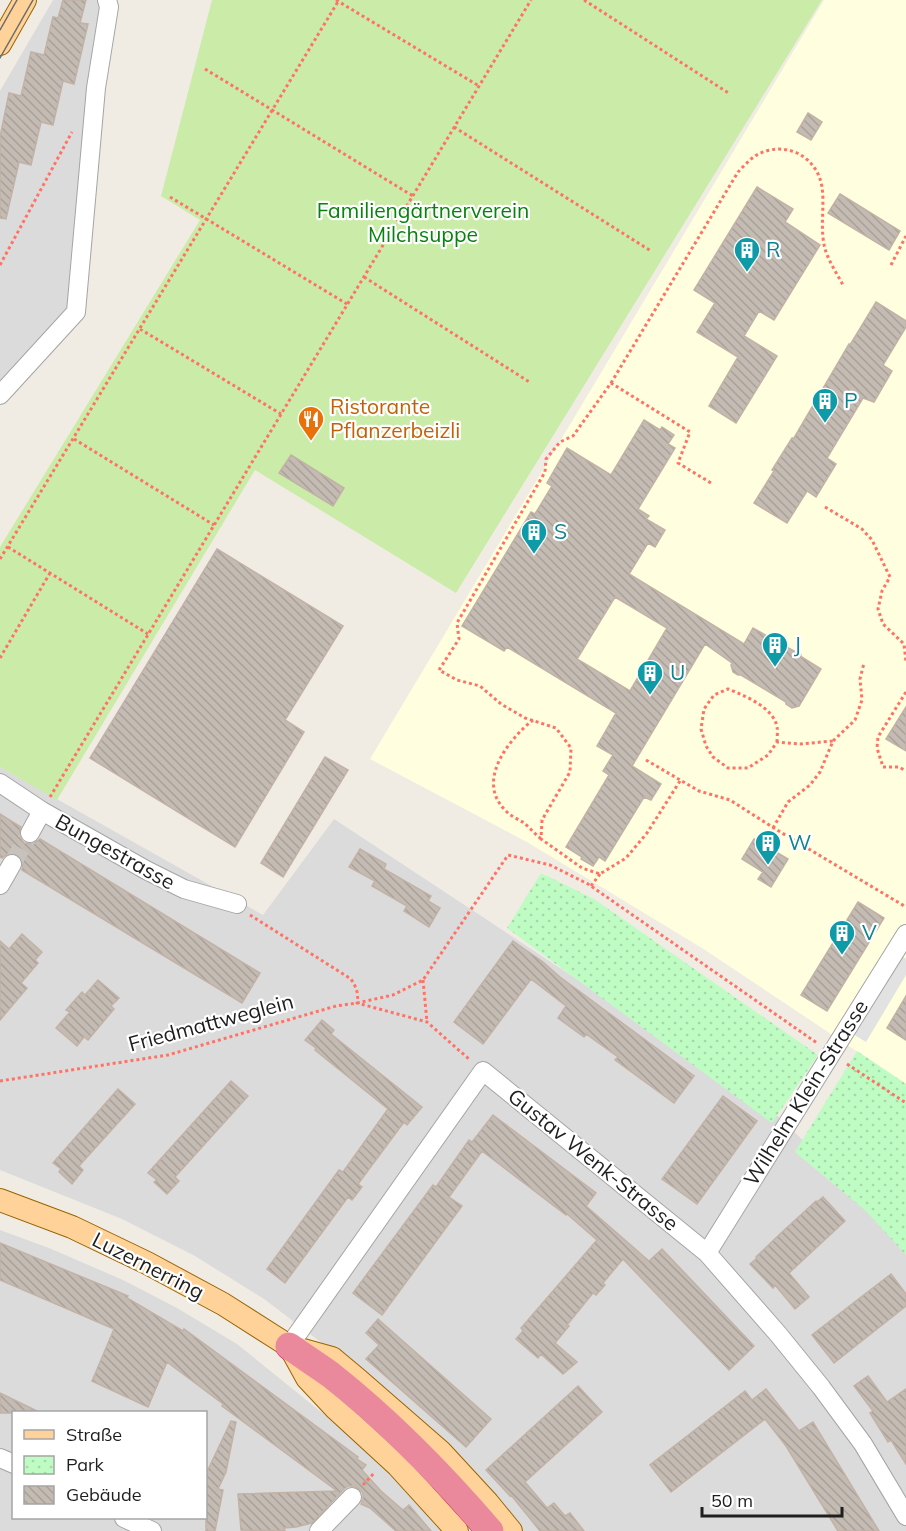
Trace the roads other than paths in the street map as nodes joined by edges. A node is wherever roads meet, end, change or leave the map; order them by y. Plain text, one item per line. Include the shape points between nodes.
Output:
1 (25, 0) edge
2 (107, 0) edge
3 (0, 44) edge
4 (0, 395) edge
5 (0, 783) edge
6 (42, 811) junction
7 (30, 832) tunnel mouth
8 (12, 864) tunnel mouth
9 (0, 885) edge
10 (237, 904) road end
11 (906, 934) edge
12 (0, 1200) edge
13 (707, 1253) junction
14 (289, 1346) junction
15 (352, 1497) road end
16 (906, 1516) edge
17 (126, 1519) edge
18 (152, 1531) edge
19 (319, 1531) edge
20 (458, 1531) edge
21 (476, 1531) edge
22 (490, 1531) edge
23 (511, 1531) edge

1 - 3 main road
2 - 4 street via 76,312
5 - 6 street, Bungestrasse
6 - 7 street
6 - 10 street, Bungestrasse via 184,889
8 - 9 street
11 - 13 street, Wilhelm Klein-Strasse
12 - 14 main road, Luzernerring via 72,1227 147,1263
13 - 14 street, Gustav Wenk-Strasse via 483,1071
13 - 16 street, Gustav Wenk-Strasse via 820,1387 863,1444
14 - 20 main road, Luzernerring via 307,1378
14 - 21 highway via 414,1464
14 - 22 highway via 388,1425
14 - 23 main road, Luzernerring via 332,1358 356,1378 440,1451
15 - 19 street
17 - 18 street

